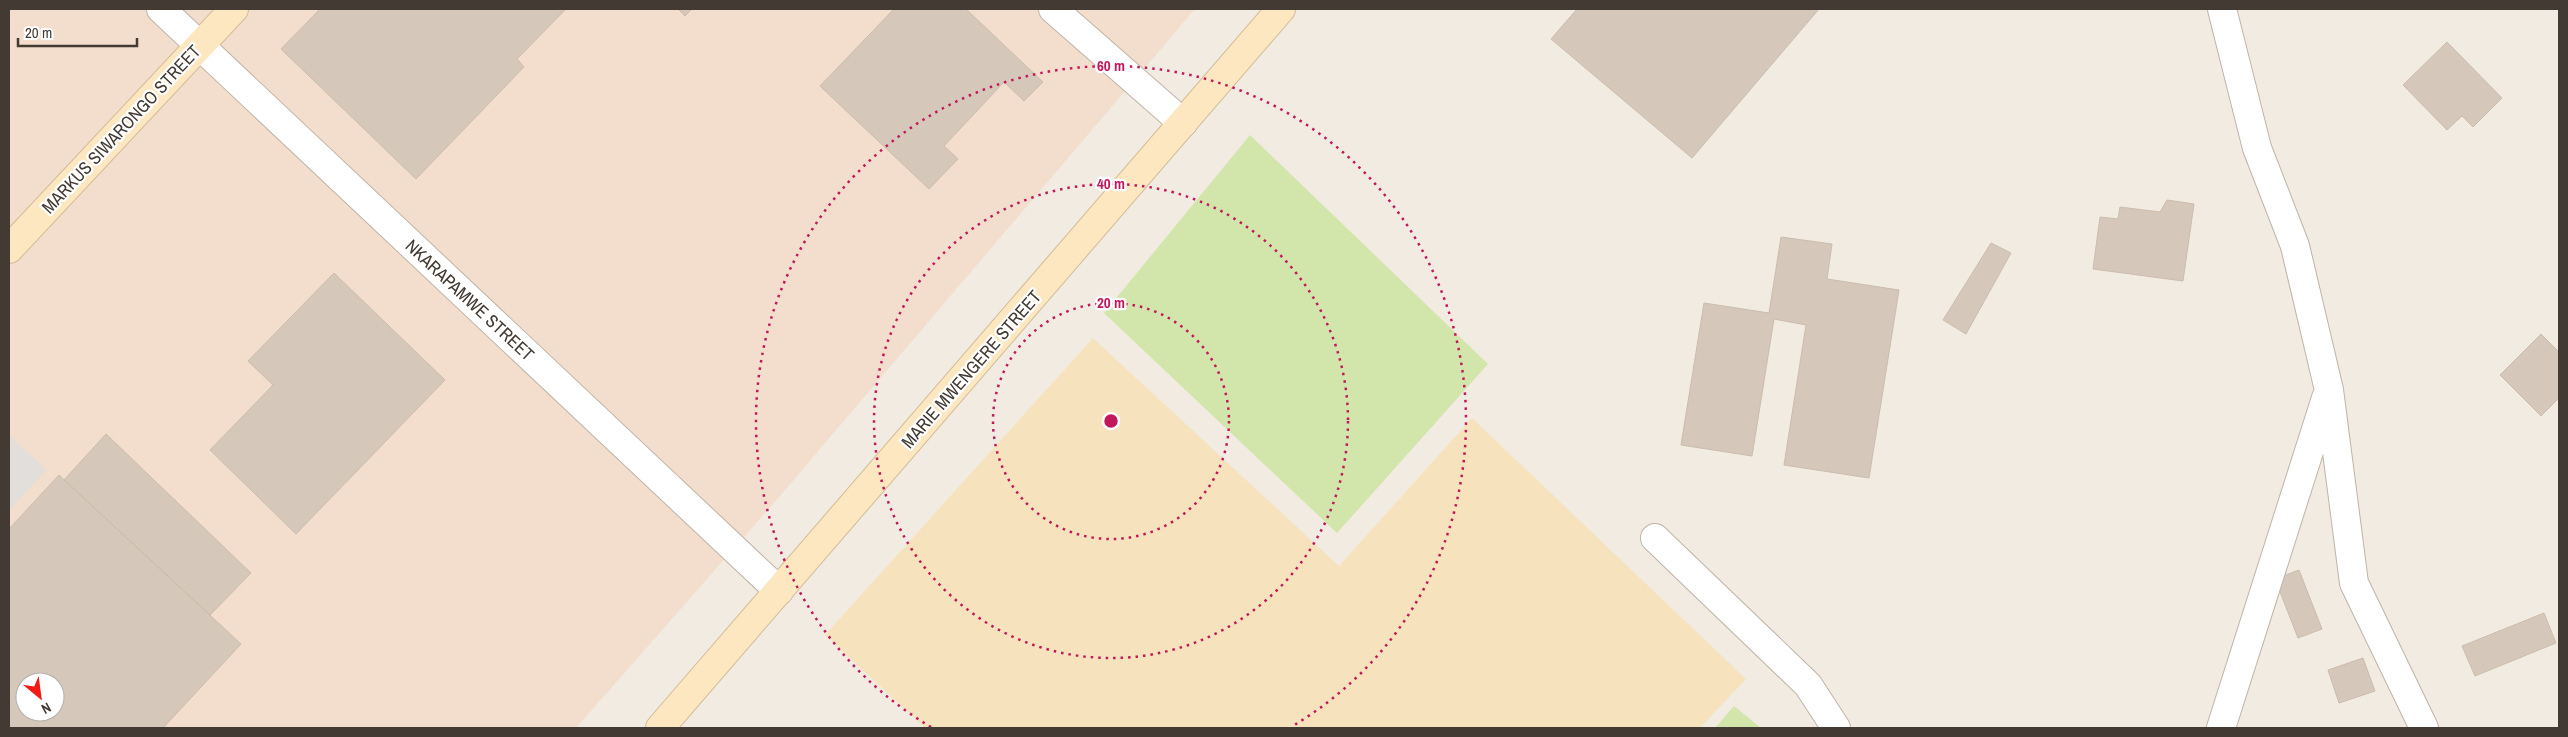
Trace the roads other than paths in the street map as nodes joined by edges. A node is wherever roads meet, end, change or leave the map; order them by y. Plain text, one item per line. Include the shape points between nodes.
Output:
1 (161, 9) edge
2 (234, 9) edge
3 (1053, 9) edge
4 (1281, 9) edge
5 (2222, 9) edge
6 (200, 45) junction
7 (1184, 123) junction
8 (9, 249) edge
9 (2329, 390) junction
10 (1655, 538) dead end
11 (780, 591) junction
12 (660, 728) edge
13 (1836, 728) edge
14 (2221, 728) edge
15 (2424, 728) edge

1 - 6 street, NKARAPAMWE STREET
2 - 6 main road, MARKUS SIWARONGO STREET
3 - 7 street
4 - 7 main road, MARIE MWENGERE STREET
5 - 9 street via 2256,148 2295,246
6 - 8 main road, MARKUS SIWARONGO STREET
6 - 11 street, NKARAPAMWE STREET
7 - 11 main road, MARIE MWENGERE STREET
9 - 14 street
9 - 15 street via 2354,583
10 - 13 street via 1808,685
11 - 12 main road, MARIE MWENGERE STREET

